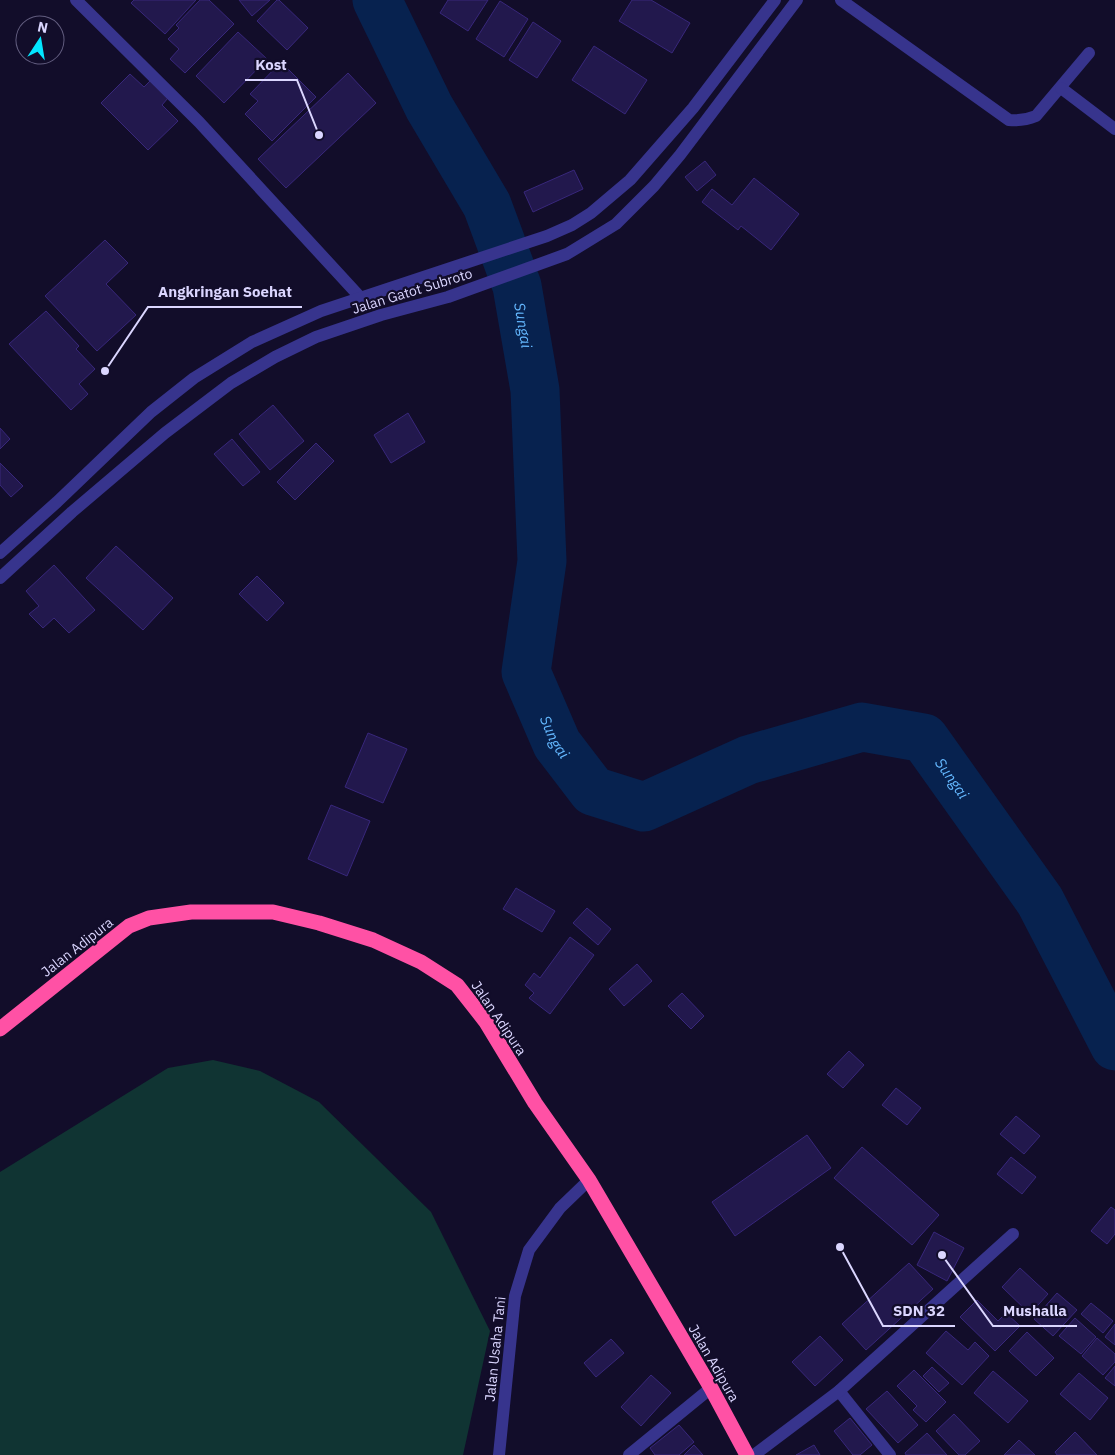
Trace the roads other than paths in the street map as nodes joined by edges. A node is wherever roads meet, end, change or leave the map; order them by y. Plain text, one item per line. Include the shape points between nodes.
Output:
1 (76, 0) edge
2 (775, 0) edge
3 (797, 0) edge
4 (841, 0) edge
5 (1089, 53) dead end
6 (1061, 88) junction
7 (1115, 130) edge
8 (360, 297) junction
9 (57, 502) junction
10 (72, 512) junction
11 (0, 553) edge
12 (0, 578) edge
13 (0, 1029) edge
14 (590, 1180) junction
15 (1013, 1234) dead end
16 (711, 1388) junction
17 (838, 1391) junction
18 (499, 1455) edge
19 (629, 1455) edge
20 (747, 1455) edge
21 (754, 1455) edge
22 (890, 1455) edge

1 - 8 street via 199,122
2 - 8 street, Jalan Gatot Subroto via 693,108 630,180 585,217 546,236
3 - 10 street, Jalan Gatot Subroto via 654,186 616,224 567,254 448,297 316,337 275,357 231,383 165,433
4 - 6 street via 1009,120 1028,120 1036,116
5 - 6 street
6 - 7 street
8 - 9 street, Jalan Gatot Subroto via 252,342 194,378 151,412
9 - 10 street
9 - 11 street, Jalan Gatot Subroto
10 - 12 street, Jalan Gatot Subroto
13 - 14 highway, Jalan Adipura via 130,926 149,918 191,912 273,912 319,923 374,940 421,962 457,985 486,1022 535,1103
14 - 16 highway, Jalan Adipura
14 - 18 street, Jalan Usaha Tani via 560,1208 529,1250 515,1296
15 - 17 street
16 - 19 street
16 - 20 highway, Jalan Adipura
17 - 21 street
17 - 22 street

